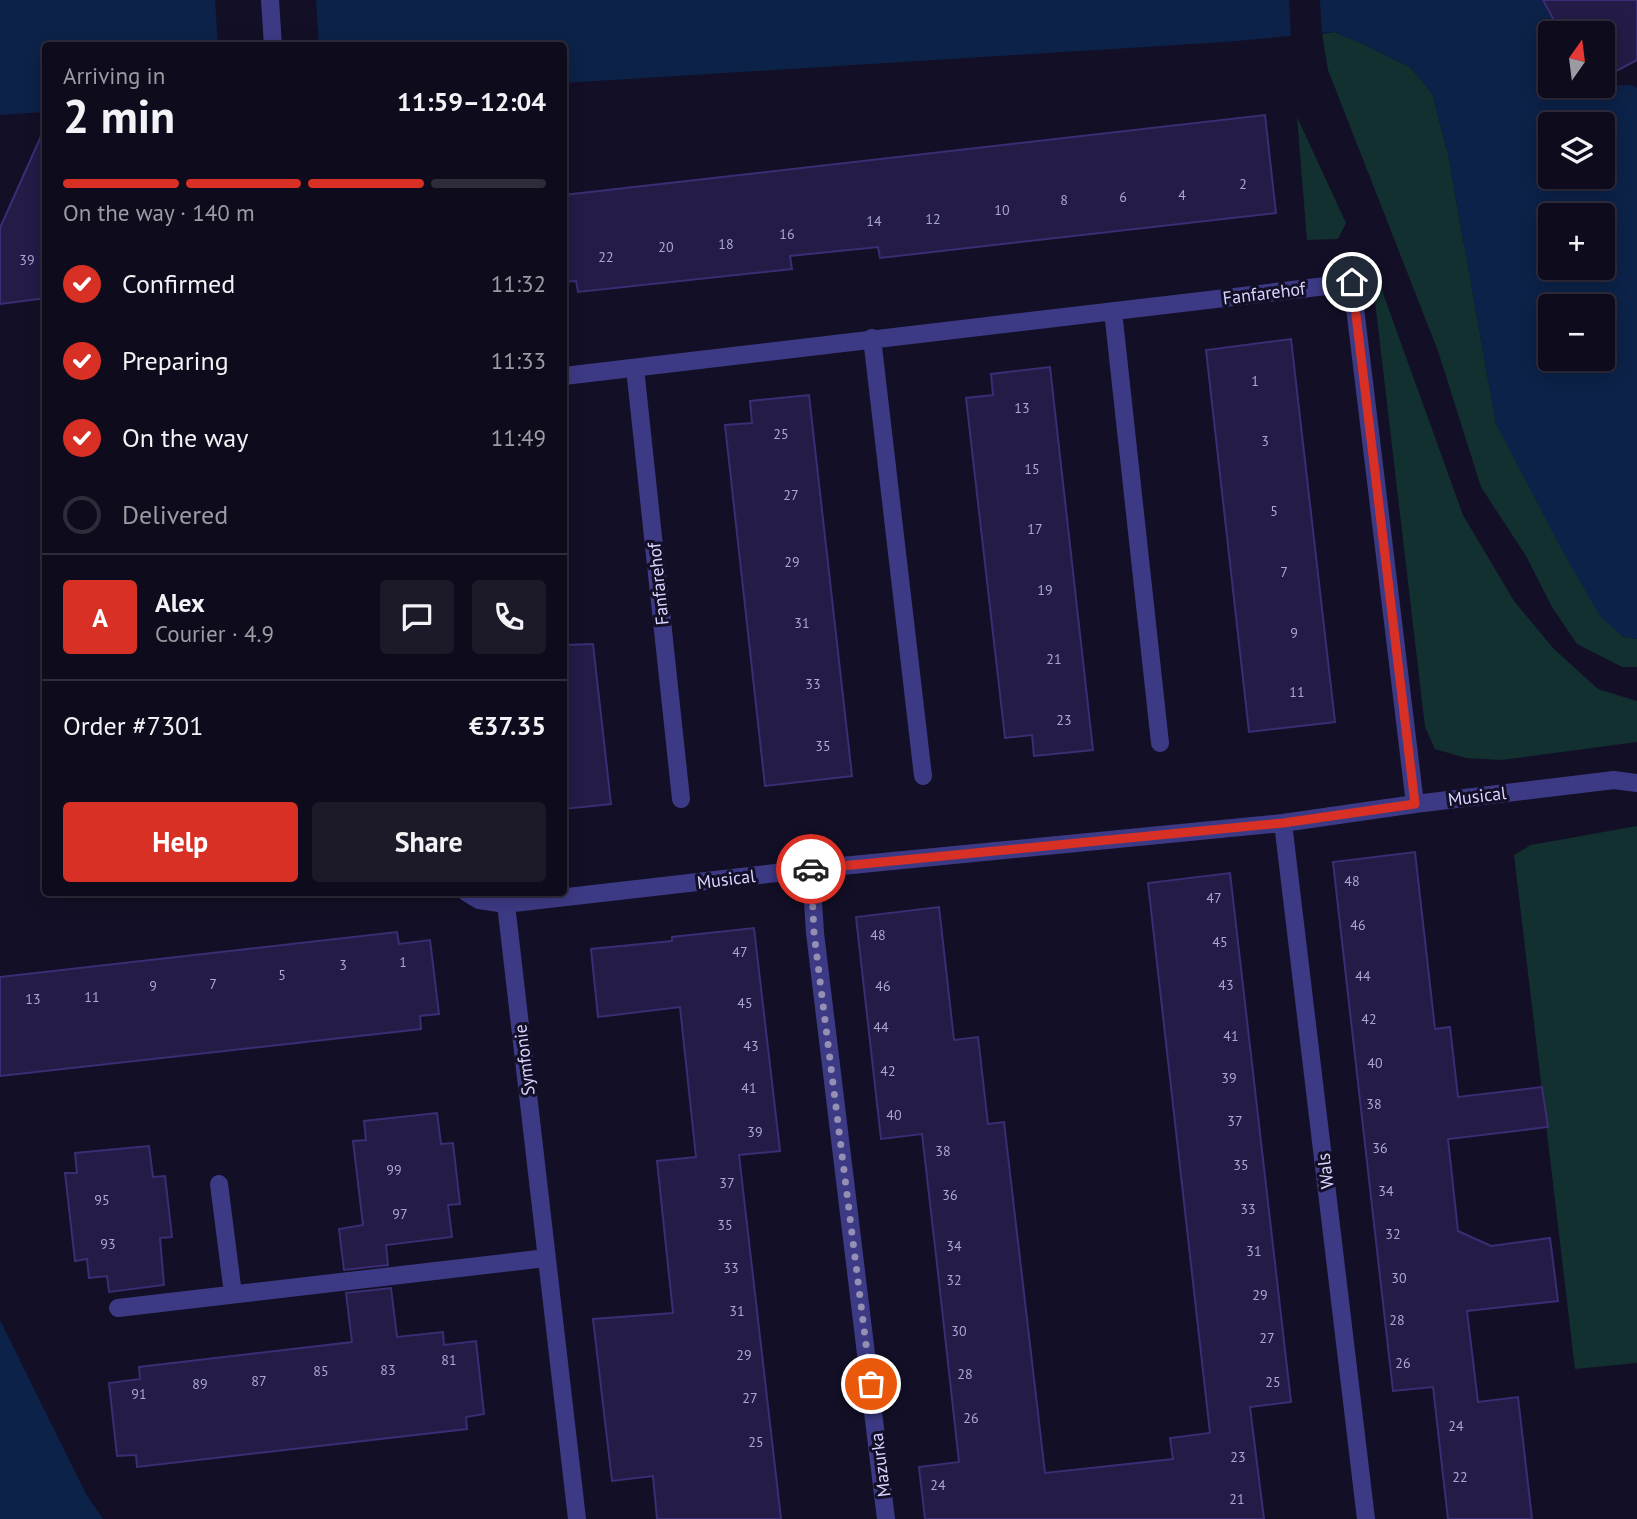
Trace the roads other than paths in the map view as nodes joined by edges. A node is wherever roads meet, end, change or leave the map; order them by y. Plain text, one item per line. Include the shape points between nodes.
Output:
1 (270, 0) edge
2 (273, 42) edge
3 (1112, 311) junction
4 (872, 338) junction
5 (635, 368) junction
6 (567, 376) edge
7 (1160, 743) dead end
8 (923, 776) dead end
9 (1637, 776) edge
10 (1614, 780) junction
11 (1637, 783) edge
12 (681, 799) dead end
13 (1415, 804) junction
14 (1283, 823) junction
15 (811, 869) junction
16 (472, 896) edge
17 (506, 904) junction
18 (219, 1184) dead end
19 (546, 1258) junction
20 (233, 1294) junction
21 (118, 1308) dead end
22 (577, 1519) edge
23 (886, 1519) edge
24 (1366, 1519) edge

1 - 2 street
3 - 4 street, Fanfarehof
3 - 7 street
3 - 13 street, Fanfarehof via 1352,282
4 - 5 street, Fanfarehof
4 - 8 street
5 - 6 street, Fanfarehof
5 - 12 street, Fanfarehof
9 - 10 street, Musical
10 - 11 street, Musical
10 - 13 street, Musical
13 - 14 street, Musical
14 - 15 street, Musical
14 - 24 street, Wals
15 - 17 street, Musical
15 - 23 street, Mazurka via 814,933
16 - 17 street
17 - 19 street, Symfonie
18 - 20 street
19 - 20 street
19 - 22 street, Symfonie
20 - 21 street

